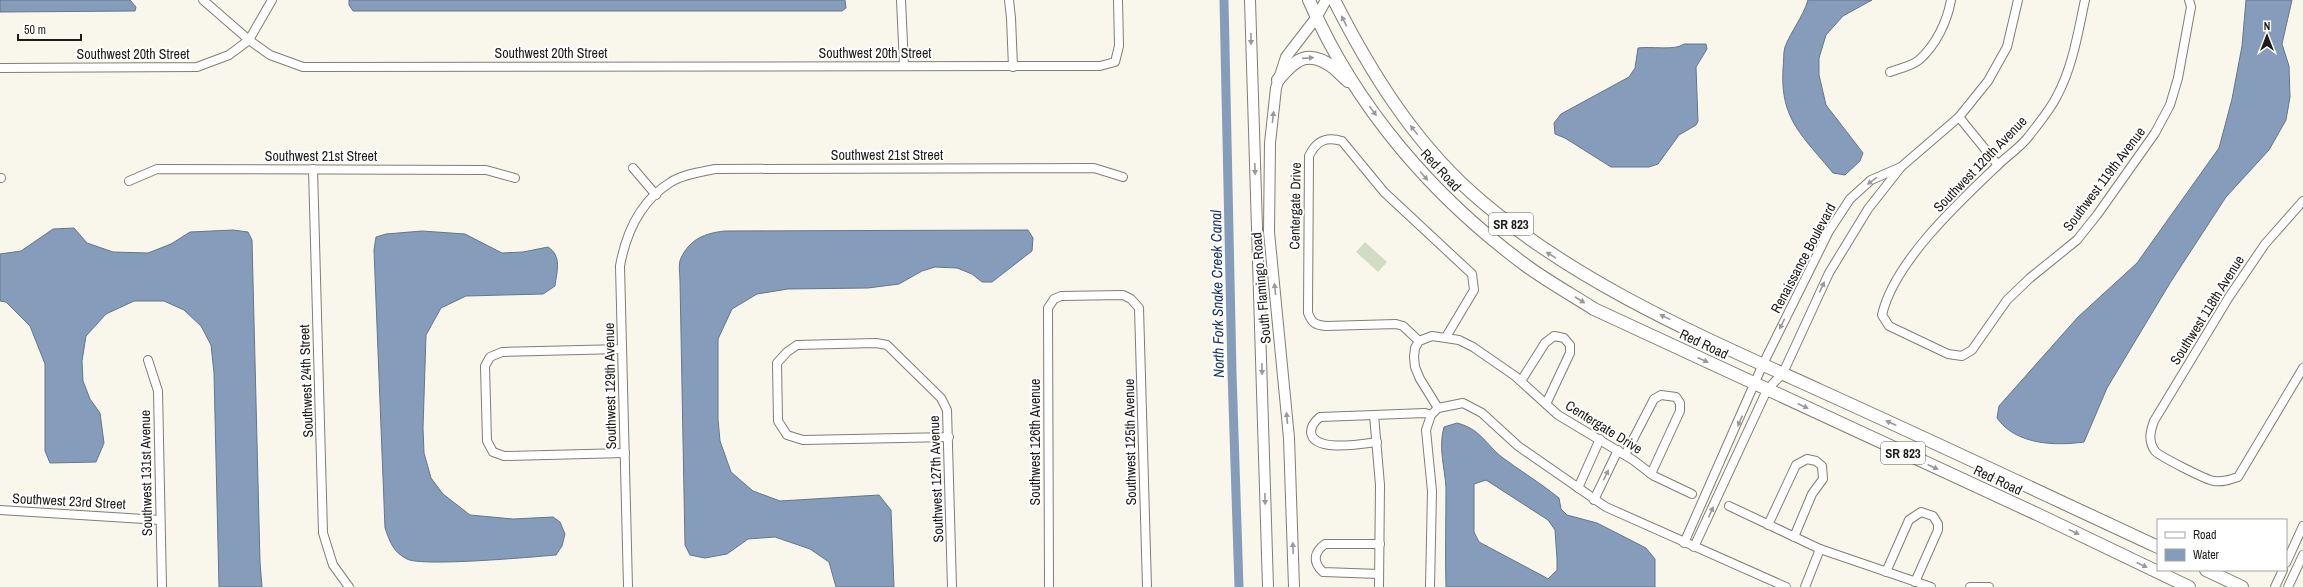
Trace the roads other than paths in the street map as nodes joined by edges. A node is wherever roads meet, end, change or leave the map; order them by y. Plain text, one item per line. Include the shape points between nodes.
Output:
1 (202, 0) edge
2 (272, 0) edge
3 (901, 0) edge
4 (1008, 0) edge
5 (1118, 0) edge
6 (1250, 0) edge
7 (1309, 0) edge
8 (1326, 0) edge
9 (1334, 0) edge
10 (1950, 0) edge
11 (2018, 0) edge
12 (2085, 0) edge
13 (2189, 0) edge
14 (1316, 18) junction
15 (250, 40) junction
16 (904, 65) junction
17 (1013, 67) junction
18 (0, 68) edge
19 (1890, 72) dead end
20 (1278, 80) junction
21 (1356, 86) junction
22 (1959, 117) junction
23 (1998, 165) junction
24 (1902, 167) junction
25 (313, 168) junction
26 (633, 168) dead end
27 (1123, 176) dead end
28 (515, 178) dead end
29 (129, 181) dead end
30 (656, 194) junction
31 (2303, 201) edge
32 (1131, 299) joint
33 (1882, 315) joint
34 (1446, 337) junction
35 (1419, 341) junction
36 (622, 349) junction
37 (148, 360) dead end
38 (1763, 364) junction
39 (2303, 368) edge
40 (1783, 373) junction
41 (1521, 381) junction
42 (1755, 385) junction
43 (1767, 390) junction
44 (1546, 404) junction
45 (1438, 408) junction
46 (1374, 415) junction
47 (1431, 415) junction
48 (948, 437) junction
49 (1600, 439) junction
50 (1377, 442) junction
51 (1618, 450) junction
52 (624, 453) junction
53 (1626, 455) junction
54 (1651, 474) junction
55 (1578, 488) junction
56 (1692, 494) dead end
57 (1594, 500) junction
58 (1729, 506) dead end
59 (0, 510) edge
60 (160, 520) junction
61 (1768, 525) junction
62 (2303, 526) edge
63 (1794, 537) junction
64 (1684, 543) junction
65 (1380, 544) junction
66 (1694, 547) junction
67 (2157, 547) edge
68 (1820, 549) junction
69 (2303, 555) edge
70 (2287, 560) edge
71 (2208, 571) edge
72 (2283, 571) edge
73 (1886, 572) junction
74 (1379, 574) junction
75 (1915, 582) junction
76 (162, 587) edge
77 (349, 587) edge
78 (628, 587) edge
79 (952, 587) edge
80 (1049, 587) edge
81 (1147, 587) edge
82 (1268, 587) edge
83 (1294, 587) edge
84 (1379, 587) edge
85 (1430, 587) edge
86 (1786, 587) edge
87 (1805, 587) edge
88 (1931, 587) edge
89 (1970, 587) edge
90 (1990, 587) edge
91 (2189, 587) edge
92 (2242, 587) edge
93 (2275, 587) edge
94 (2288, 587) edge

1 - 15 street
2 - 15 street
3 - 16 street
4 - 17 street
5 - 17 street, Southwest 20th Street via 1119,46 1115,62 1100,66
6 -> 82 main road, South Flamingo Road
7 - 14 highway, Red Road / SR 823
8 - 14 main road, South Flamingo Road
38 -> 9 highway, Red Road / SR 823 via 1607,288 1543,250 1472,193 1415,131 1380,85
10 - 19 street via 1939,36 1918,60
11 - 22 street, Renaissance Boulevard via 2007,47 1988,81
12 - 23 street, Southwest 120th Avenue via 2076,46 2057,96 2028,138
13 - 33 street, Southwest 119th Avenue via 2191,7 2178,78 2170,105 2155,132 2077,240 2007,300 1972,350 1962,356 1948,354 1889,326
14 - 20 main road, South Flamingo Road via 1286,57
14 - 21 highway, Red Road / SR 823
15 - 16 street, Southwest 20th Street via 270,55 304,67
15 - 18 street, Southwest 20th Street via 229,55 197,67
16 - 17 street, Southwest 20th Street
20 -> 21 highway via 1299,59 1313,57 1324,61
83 -> 20 main road, South Flamingo Road via 1289,438 1269,232 1270,143
21 -> 42 highway, Red Road / SR 823 via 1399,147 1430,183 1459,211 1528,267 1594,309
22 - 23 street
22 - 24 street, Renaissance Boulevard
23 - 33 street, Southwest 120th Avenue via 1927,238 1904,267 1886,298
24 -> 38 street, Renaissance Boulevard via 1871,180 1850,199 1809,268
40 -> 24 street, Renaissance Boulevard via 1829,273 1847,241 1868,209
25 - 28 street, Southwest 21st Street via 486,170
25 - 29 street, Southwest 21st Street via 157,169
25 - 77 street, Southwest 24th Street via 323,533 334,565
26 - 30 street
27 - 30 street, Southwest 21st Street via 1094,168 715,169 693,173 671,182
30 - 36 street, Southwest 129th Avenue via 641,210 628,232 624,245 620,266
31 - 39 street, Southwest 118th Avenue via 2265,244 2229,297 2154,421 2150,441 2156,452 2212,481 2227,481 2238,476
32 - 80 street, Southwest 126th Avenue via 1123,295 1061,296 1054,299 1048,308
32 - 81 street, Southwest 125th Avenue via 1139,308
34 - 35 street, Centergate Drive via 1432,336
34 - 35 street, Centergate Drive via 1474,290 1472,274 1384,192 1342,141 1332,138 1321,140 1309,156 1308,313 1312,322 1318,326 1396,324 1403,326
34 - 41 street, Centergate Drive via 1473,347
35 - 45 street via 1415,348 1415,367
36 - 52 street, Southwest 129th Avenue
36 - 52 street via 502,352 490,357 485,366 487,441 493,452 504,456
37 - 60 street, Southwest 131st Avenue via 158,391
38 - 40 highway, Red Road / SR 823
38 - 42 street, Renaissance Boulevard
40 - 43 street, Renaissance Boulevard
67 -> 40 highway, Red Road / SR 823
41 - 44 street, Centergate Drive
41 - 44 street via 1545,343 1554,336 1564,338 1570,345 1570,353
42 - 43 highway, Red Road / SR 823
42 -> 64 street
66 -> 43 street
43 -> 91 highway, Red Road / SR 823
44 - 49 street, Centergate Drive via 1558,415
45 - 47 street
45 - 55 street via 1463,403 1472,407 1518,446
46 - 47 street
46 - 50 street
46 - 50 street via 1320,417 1315,421 1311,433 1313,440 1327,446
47 - 85 street via 1426,430 1432,491
48 - 48 street, Southwest 127th Avenue via 947,410 941,398 887,345 797,345 777,363 778,421 787,435 803,440
48 - 79 street, Southwest 127th Avenue
49 - 51 street, Centergate Drive
49 - 55 street
50 - 65 street
51 - 53 street, Centergate Drive
57 -> 51 street
52 - 78 street, Southwest 129th Avenue
53 - 54 street, Centergate Drive
53 - 54 street via 1654,398 1661,395 1676,397 1680,403 1680,411
54 - 56 street, Centergate Drive
55 - 57 street
57 - 64 street
58 - 61 street
59 - 60 street, Southwest 23rd Street
60 - 76 street, Southwest 131st Avenue
61 - 63 street
61 - 63 street via 1796,465 1807,459 1816,461 1822,466 1823,478 1812,494
62 - 70 street
63 - 68 street
64 - 66 street
65 - 74 street
65 - 74 street via 1325,544 1315,555 1318,568 1323,572
66 - 86 street
68 - 73 street
68 - 87 street
69 - 94 street
71 - 92 highway
72 - 93 street
73 - 75 street
73 - 75 street via 1909,520 1921,512 1928,514 1938,524 1938,530
74 - 84 street
75 - 88 street
89 - 90 street

